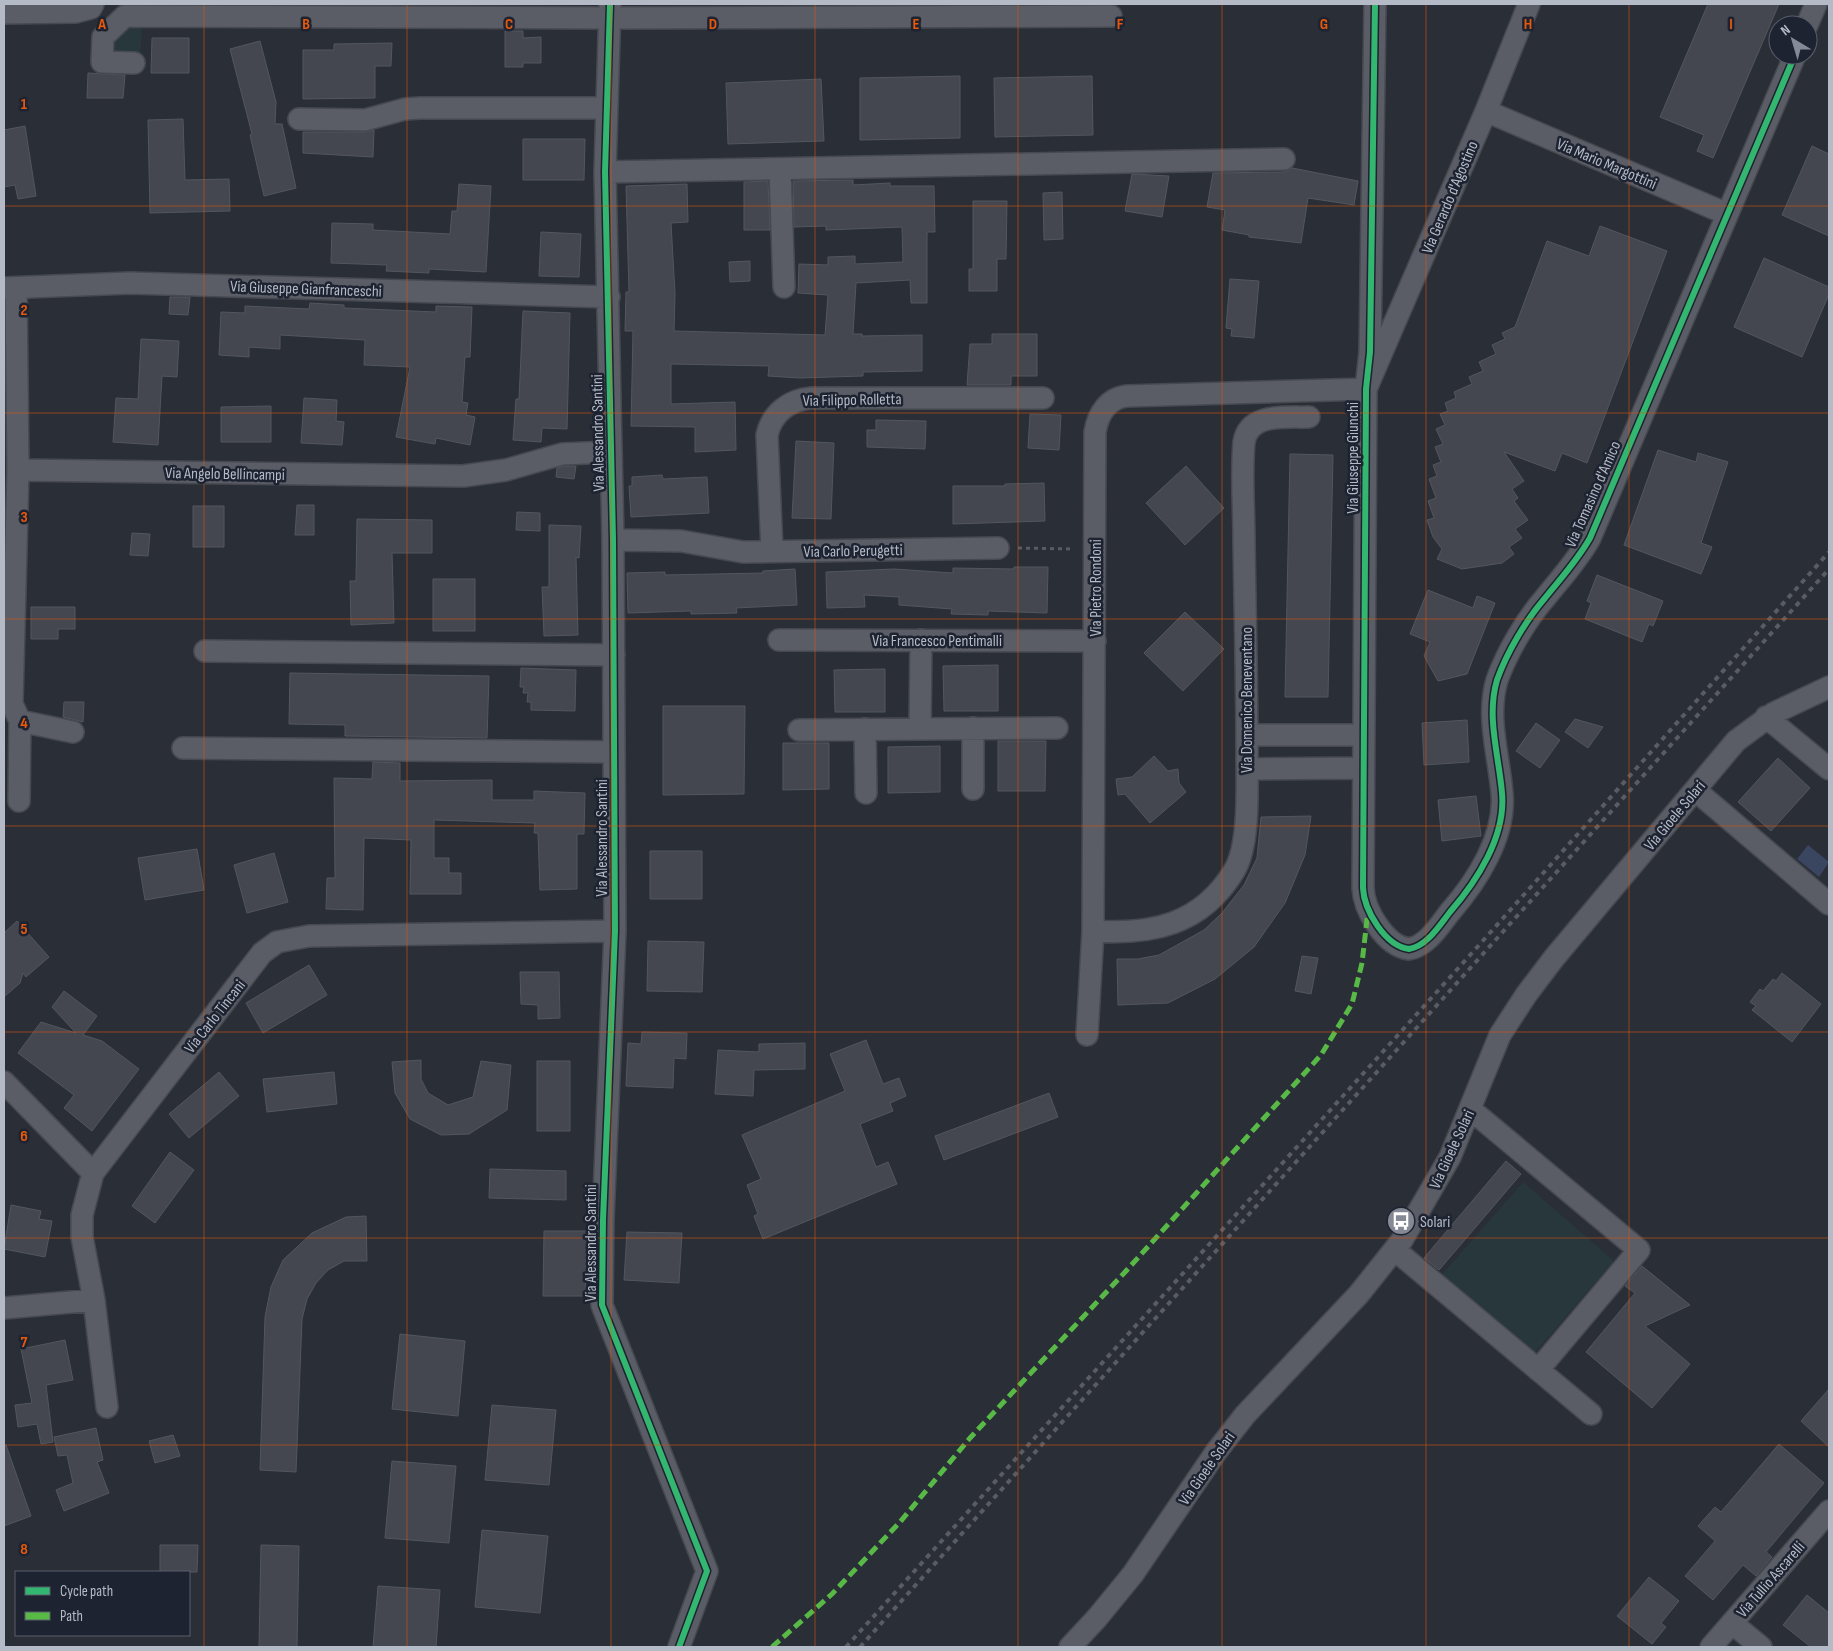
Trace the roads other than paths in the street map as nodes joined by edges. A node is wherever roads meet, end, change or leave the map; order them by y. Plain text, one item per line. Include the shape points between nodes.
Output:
1 (93, 4) edge
2 (1375, 4) edge
3 (1529, 4) edge
4 (610, 11) edge
5 (4, 12) edge
6 (1111, 16) dead end
7 (134, 62) dead end
8 (1791, 65) edge
9 (606, 108) junction
10 (1486, 111) junction
11 (299, 119) dead end
12 (1284, 159) dead end
13 (780, 170) junction
14 (606, 172) junction
15 (1727, 214) junction
16 (784, 287) dead end
17 (10, 288) edge
18 (609, 297) junction
19 (1366, 388) junction
20 (1043, 398) dead end
21 (1309, 417) dead end
22 (610, 452) junction
23 (18, 470) junction
24 (613, 540) junction
25 (998, 548) road end
26 (772, 552) junction
27 (780, 640) dead end
28 (921, 640) junction
29 (1095, 640) junction
30 (205, 651) dead end
31 (614, 655) junction
32 (1829, 687) edge
33 (12, 710) edge
34 (1766, 717) junction
35 (972, 728) junction
36 (1057, 728) dead end
37 (865, 729) junction
38 (920, 729) junction
39 (799, 730) dead end
40 (73, 732) dead end
41 (1247, 735) junction
42 (1364, 735) junction
43 (183, 748) dead end
44 (614, 752) junction
45 (1363, 768) junction
46 (1247, 769) junction
47 (1829, 769) edge
48 (973, 789) dead end
49 (1696, 790) junction
50 (866, 793) dead end
51 (19, 801) dead end
52 (1829, 904) edge
53 (1368, 911) joint
54 (615, 931) junction
55 (1094, 931) junction
56 (1087, 1035) dead end
57 (4, 1082) edge
58 (1470, 1109) junction
59 (93, 1173) junction
60 (1395, 1250) junction
61 (94, 1300) junction
62 (4, 1308) edge
63 (1538, 1370) junction
64 (108, 1407) dead end
65 (1591, 1414) dead end
66 (1829, 1511) edge
67 (1732, 1623) junction
68 (679, 1647) edge
69 (1070, 1647) edge
70 (1711, 1647) edge
71 (1761, 1647) edge

1 - 5 street via 91,8 76,12
2 - 19 street, Via Giuseppe Giunchi via 1370,352
3 - 10 street, Via Gerardo d'Agostino
4 - 6 street
4 - 7 street via 124,16 103,37 102,62
4 - 9 street, Via Alessandro Santini
8 - 15 street, Via Tomasino d'Amico
9 - 11 street via 420,108 365,120
9 - 14 street, Via Alessandro Santini
10 - 15 street, Via Mario Margottini
10 - 19 street, Via Gerardo d'Agostino
12 - 13 street
13 - 14 street
13 - 16 street
14 - 18 street, Via Alessandro Santini
15 - 53 street, Via Tomasino d'Amico via 1590,538 1573,566 1532,615 1500,673 1492,718 1502,808 1494,840 1484,862 1462,898 1418,946 1409,949 1397,944 1376,924
17 - 18 street, Via Giuseppe Gianfranceschi via 130,283
17 - 23 street
18 - 22 street, Via Alessandro Santini
19 - 29 street, Via Pietro Rondoni via 1116,398 1102,412 1096,428
19 - 42 street, Via Giuseppe Giunchi
20 - 26 street, Via Filippo Rolletta via 811,398 790,403 773,419 767,435
21 - 41 street, Via Domenico Beneventano via 1260,421 1244,438
22 - 23 street, Via Angelo Bellincampi via 562,454 506,470 463,476
22 - 24 street, Via Alessandro Santini
23 - 33 street
24 - 26 street, Via Carlo Perugetti via 681,541 734,552
24 - 31 street, Via Alessandro Santini
25 - 26 street, Via Carlo Perugetti
27 - 28 street, Via Francesco Pentimalli
28 - 29 street, Via Francesco Pentimalli
28 - 38 street
29 - 55 street, Via Pietro Rondoni
30 - 31 street
31 - 44 street, Via Alessandro Santini
32 - 34 street, Via Gioele Solari
33 - 40 street
33 - 51 street
34 - 47 street
34 - 49 street, Via Gioele Solari via 1736,741
35 - 36 street
35 - 38 street
35 - 48 street
37 - 38 street
37 - 39 street
37 - 50 street
41 - 42 street
41 - 46 street, Via Domenico Beneventano
42 - 45 street, Via Giuseppe Giunchi
43 - 44 street
44 - 54 street, Via Alessandro Santini
45 - 46 street
45 - 53 street, Via Giuseppe Giunchi via 1363,888
46 - 55 street, Via Domenico Beneventano via 1245,836 1235,870 1212,898 1185,918 1162,928 1125,933
49 - 52 street
49 - 58 street, Via Gioele Solari via 1526,995 1496,1042
54 - 59 street, Via Carlo Tincani via 309,936 277,942 262,953
54 - 68 street, Via Alessandro Santini via 602,1306 707,1571
55 - 56 street, Via Pietro Rondoni
57 - 59 street
58 - 60 street, Via Gioele Solari via 1445,1166
58 - 63 street via 1639,1250
59 - 61 street, Via Carlo Tincani via 82,1216 82,1237
60 - 63 street
60 - 69 street, Via Gioele Solari via 1359,1294 1245,1415 1132,1574
61 - 62 street
61 - 64 street, Via Carlo Tincani
63 - 65 street
66 - 67 street, Via Tullio Ascarelli
67 - 70 street, Via Tullio Ascarelli
67 - 71 street

